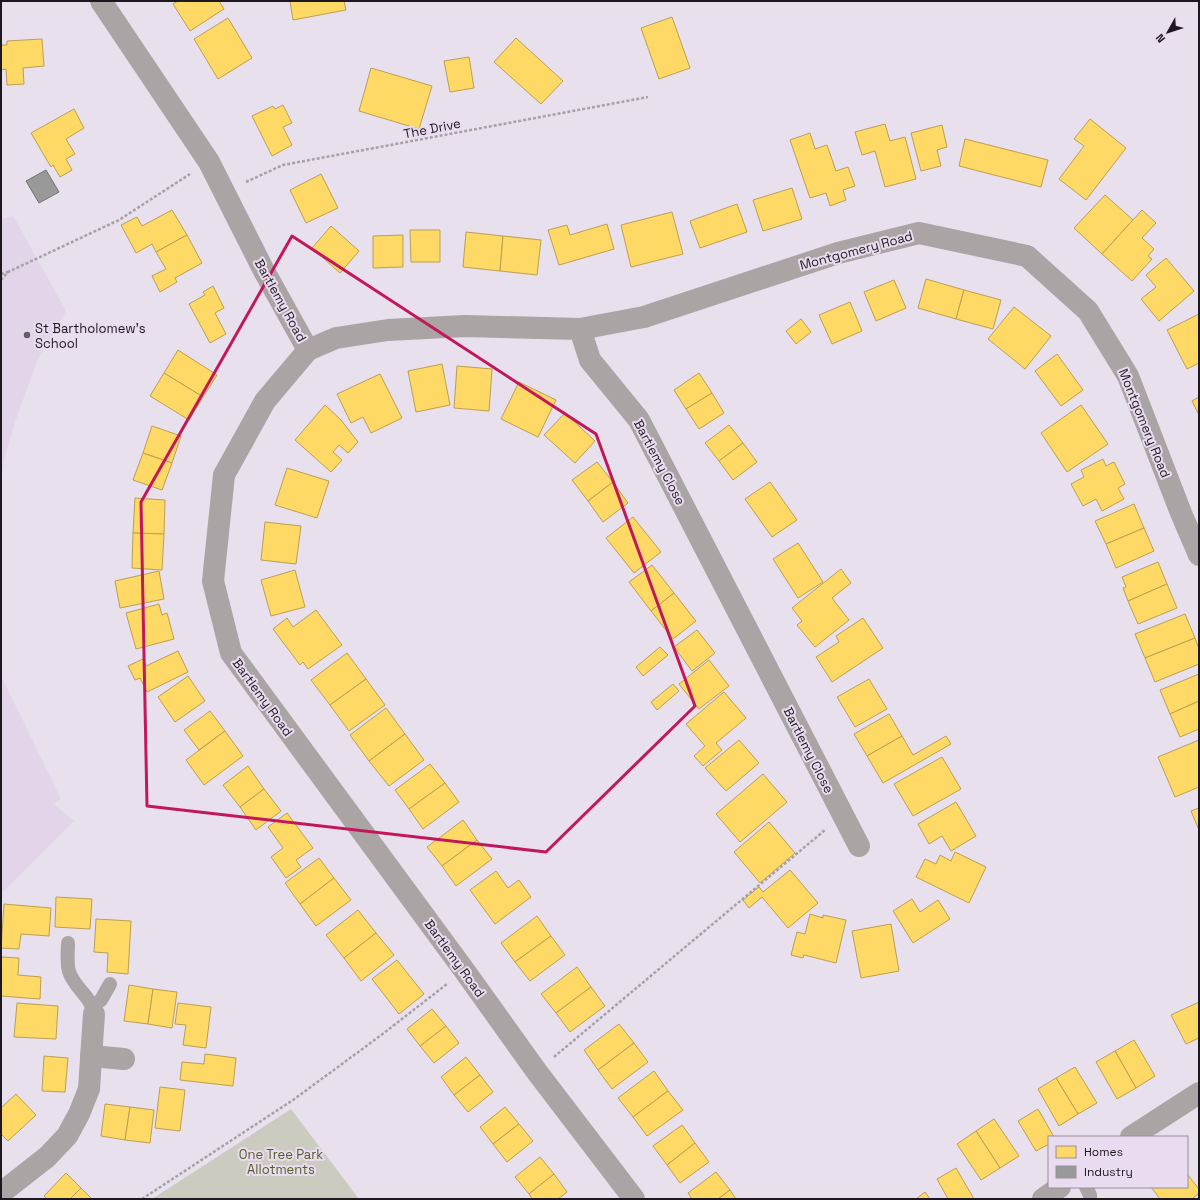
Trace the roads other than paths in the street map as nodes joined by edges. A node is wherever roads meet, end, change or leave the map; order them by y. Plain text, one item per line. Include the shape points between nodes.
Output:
1 (101, 1) edge
2 (580, 329) junction
3 (308, 350) junction
4 (1199, 555) edge
5 (859, 846) dead end
6 (68, 942) dead end
7 (110, 984) dead end
8 (93, 1010) junction
9 (91, 1056) junction
10 (124, 1059) dead end
11 (1199, 1093) edge
12 (1133, 1136) edge
13 (1059, 1188) edge
14 (1086, 1188) edge
15 (1, 1193) edge
16 (634, 1199) edge
17 (1043, 1199) edge
18 (1090, 1199) edge

1 - 3 street, Bartlemy Road via 209,162
2 - 3 street via 465,326 388,330 336,338
2 - 4 street, Montgomery Road via 644,317 838,253 919,233 1027,256 1088,311 1128,376
2 - 5 street, Bartlemy Close via 590,360 639,420
3 - 16 street, Bartlemy Road via 265,401 224,475 213,581 231,653 537,1072
6 - 8 lane via 69,973
7 - 8 lane
8 - 9 street
9 - 10 street
9 - 15 street via 89,1089 67,1136 47,1157
11 - 12 street
13 - 17 street
14 - 18 lane

